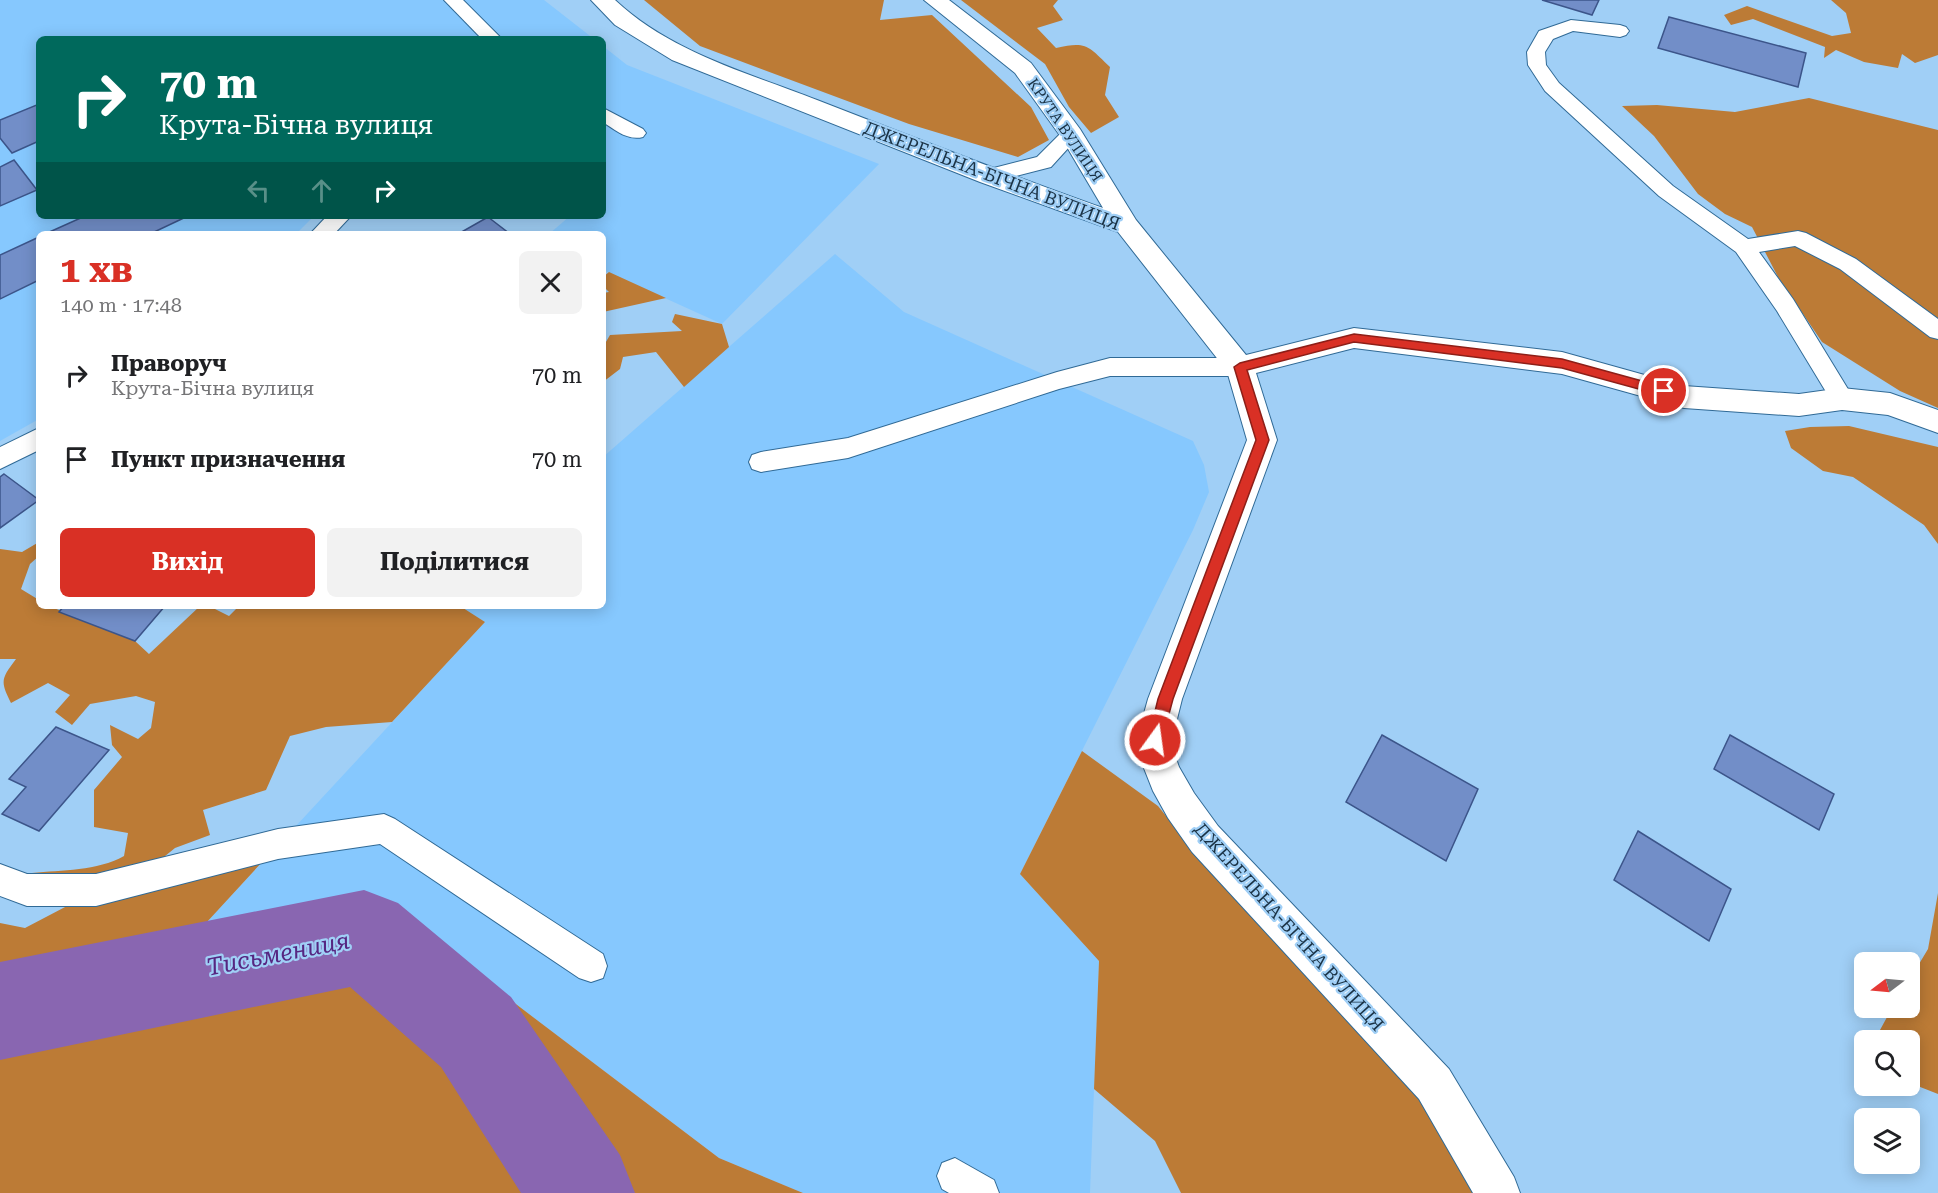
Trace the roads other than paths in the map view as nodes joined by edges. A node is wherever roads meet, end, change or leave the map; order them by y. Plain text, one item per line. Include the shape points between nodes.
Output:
1 (453, 0) edge
2 (602, 0) edge
3 (935, 0) edge
4 (1620, 31) dead end
5 (490, 36) edge
6 (606, 116) edge
7 (636, 133) dead end
8 (1071, 134) junction
9 (989, 176) junction
10 (337, 219) edge
11 (1127, 226) junction
12 (324, 231) edge
13 (1744, 247) junction
14 (1938, 331) edge
15 (1240, 367) junction
16 (1842, 399) junction
17 (1938, 422) edge
18 (36, 437) edge
19 (36, 439) edge
20 (0, 443) edge
21 (0, 459) edge
22 (761, 462) dead end
23 (0, 880) edge
24 (591, 966) dead end
25 (1498, 1193) edge

1 - 5 lane
2 - 9 street, ДЖЕРЕЛЬНА-БІЧНА ВУЛИЦЯ via 623,20 680,55
3 - 8 street, КРУТА ВУЛИЦЯ via 1023,68
4 - 13 lane via 1571,26 1546,35 1536,52 1537,64 1552,87 1666,191
6 - 7 lane
8 - 9 lane via 1044,162
8 - 11 street, КРУТА ВУЛИЦЯ
9 - 11 street, ДЖЕРЕЛЬНА-БІЧНА ВУЛИЦЯ
10 - 12 lane
11 - 15 street, ДЖЕРЕЛЬНА-БІЧНА ВУЛИЦЯ
13 - 14 lane via 1798,238 1848,264
13 - 16 lane via 1785,305
15 - 16 street via 1354,338 1562,363 1684,397 1799,405
15 - 22 lane via 1110,367 848,448
15 - 25 street, ДЖЕРЕЛЬНА-БІЧНА ВУЛИЦЯ via 1263,440 1165,699 1155,740 1162,771 1205,839 1434,1084
16 - 17 street via 1890,404
18 - 20 lane
19 - 21 lane
23 - 24 lane via 27,890 96,890 278,844 384,830

